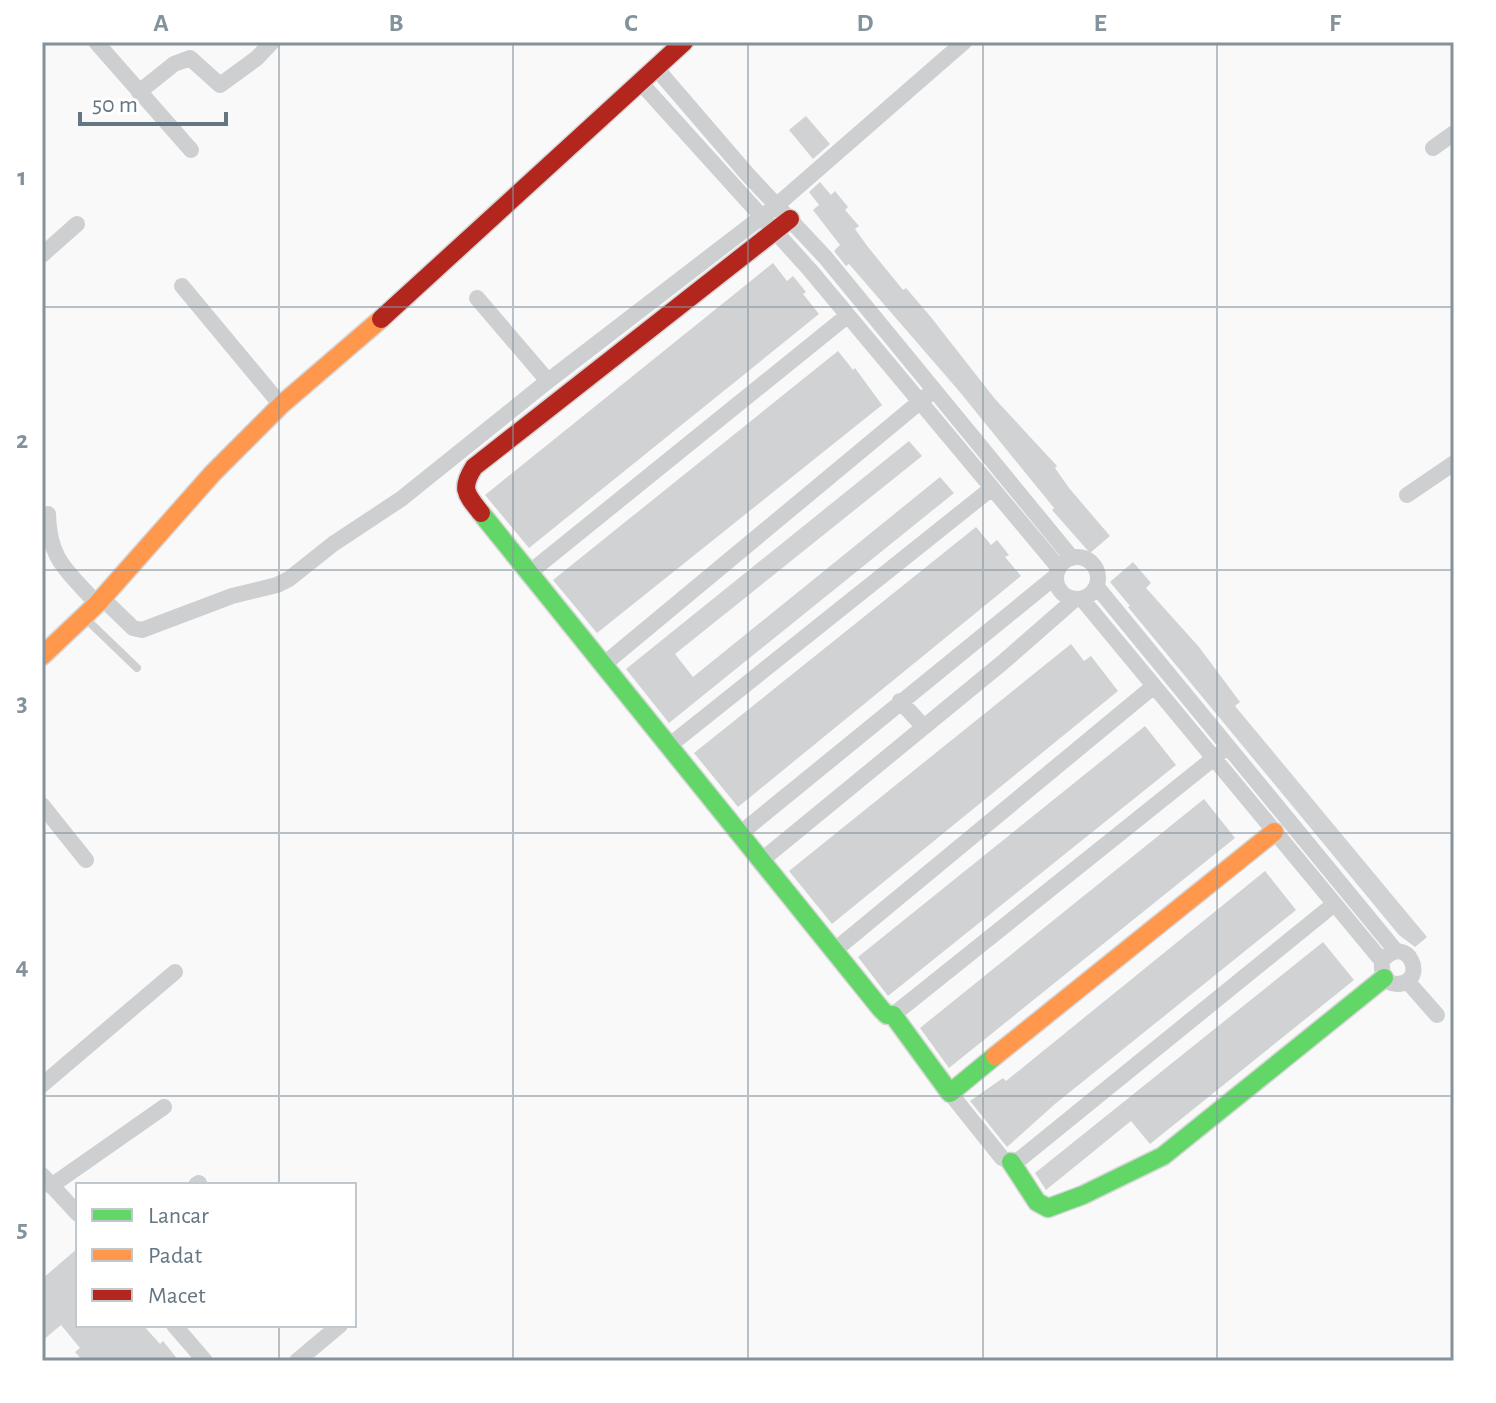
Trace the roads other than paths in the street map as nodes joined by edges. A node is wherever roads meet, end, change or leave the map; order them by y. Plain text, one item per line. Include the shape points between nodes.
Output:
1 (96, 42) edge
2 (272, 42) edge
3 (684, 42) edge
4 (964, 42) edge
5 (656, 68) junction
6 (640, 82) junction
7 (139, 92) junction
8 (693, 110) junction
9 (679, 123) junction
10 (1454, 133) edge
11 (1433, 148) dead end
12 (191, 150) dead end
13 (748, 175) junction
14 (734, 187) junction
15 (777, 205) junction
16 (761, 218) junction
17 (790, 219) junction
18 (77, 224) dead end
19 (774, 232) junction
20 (42, 255) edge
21 (182, 286) dead end
22 (477, 298) dead end
23 (847, 316) junction
24 (548, 381) junction
25 (936, 389) junction
26 (920, 401) junction
27 (281, 405) junction
28 (1454, 463) edge
29 (992, 488) junction
30 (1407, 495) dead end
31 (48, 514) dead end
32 (1063, 567) junction
33 (529, 573) junction
34 (1097, 587) junction
35 (1078, 599) junction
36 (95, 606) junction
37 (42, 656) edge
38 (603, 665) junction
39 (137, 668) dead end
40 (1154, 686) junction
41 (900, 701) junction
42 (923, 726) junction
43 (670, 745) junction
44 (1229, 746) junction
45 (1213, 759) junction
46 (42, 805) edge
47 (742, 832) junction
48 (1274, 832) junction
49 (763, 859) junction
50 (86, 860) dead end
51 (1333, 905) junction
52 (835, 950) junction
53 (1387, 964) junction
54 (175, 972) dead end
55 (1407, 981) junction
56 (893, 1015) junction
57 (1437, 1015) dead end
58 (42, 1085) edge
59 (950, 1093) junction
60 (164, 1107) dead end
61 (1011, 1162) junction
62 (47, 1180) edge
63 (76, 1212) edge
64 (176, 1327) edge
65 (338, 1327) edge
66 (205, 1361) edge
67 (297, 1361) edge

1 - 7 street
2 - 7 street via 220,85 190,58
3 - 5 street
4 - 15 street
5 - 6 street
5 - 8 street
6 - 9 street
6 - 27 street
7 - 12 street
8 - 9 street
8 - 13 street
9 - 14 street
10 - 11 street
13 - 14 street
13 - 15 street
14 - 16 street
15 - 16 street
15 - 17 street
16 - 19 street
16 - 24 street
17 - 19 street
17 - 25 street
18 - 20 street
19 - 23 street
19 - 33 street via 474,467 466,480 467,495
21 - 27 street
22 - 24 street
23 - 26 street
23 - 33 street
24 - 36 street via 401,499 277,585 142,630
25 - 26 street
25 - 32 street
26 - 29 street
26 - 38 street
27 - 36 street
28 - 30 street
29 - 32 street
29 - 43 street
31 - 36 street via 52,550
32 - 34 street via 1090,561 1099,578
32 - 35 street via 1061,591
32 - 41 street
33 - 38 street
34 - 35 street
34 - 44 street
35 - 40 street
35 - 42 street
36 - 37 street
36 - 39 lane
38 - 43 street
40 - 45 street
40 - 52 street
41 - 42 street
41 - 47 street
42 - 49 street
43 - 47 street
44 - 45 street
44 - 53 street
45 - 48 street
45 - 56 street
46 - 50 street
47 - 49 street
48 - 51 street
48 - 59 street
49 - 52 street
51 - 53 street
51 - 61 street via 1038,1146
52 - 56 street via 887,1015
53 - 55 street via 1391,983
53 - 55 street via 1404,953 1411,958 1413,974
53 - 61 street via 1163,1156 1136,1171 1048,1208 1037,1202
54 - 58 street
55 - 57 street
56 - 59 street
59 - 61 street via 1002,1158
60 - 62 street
62 - 63 street
64 - 66 street
65 - 67 street

